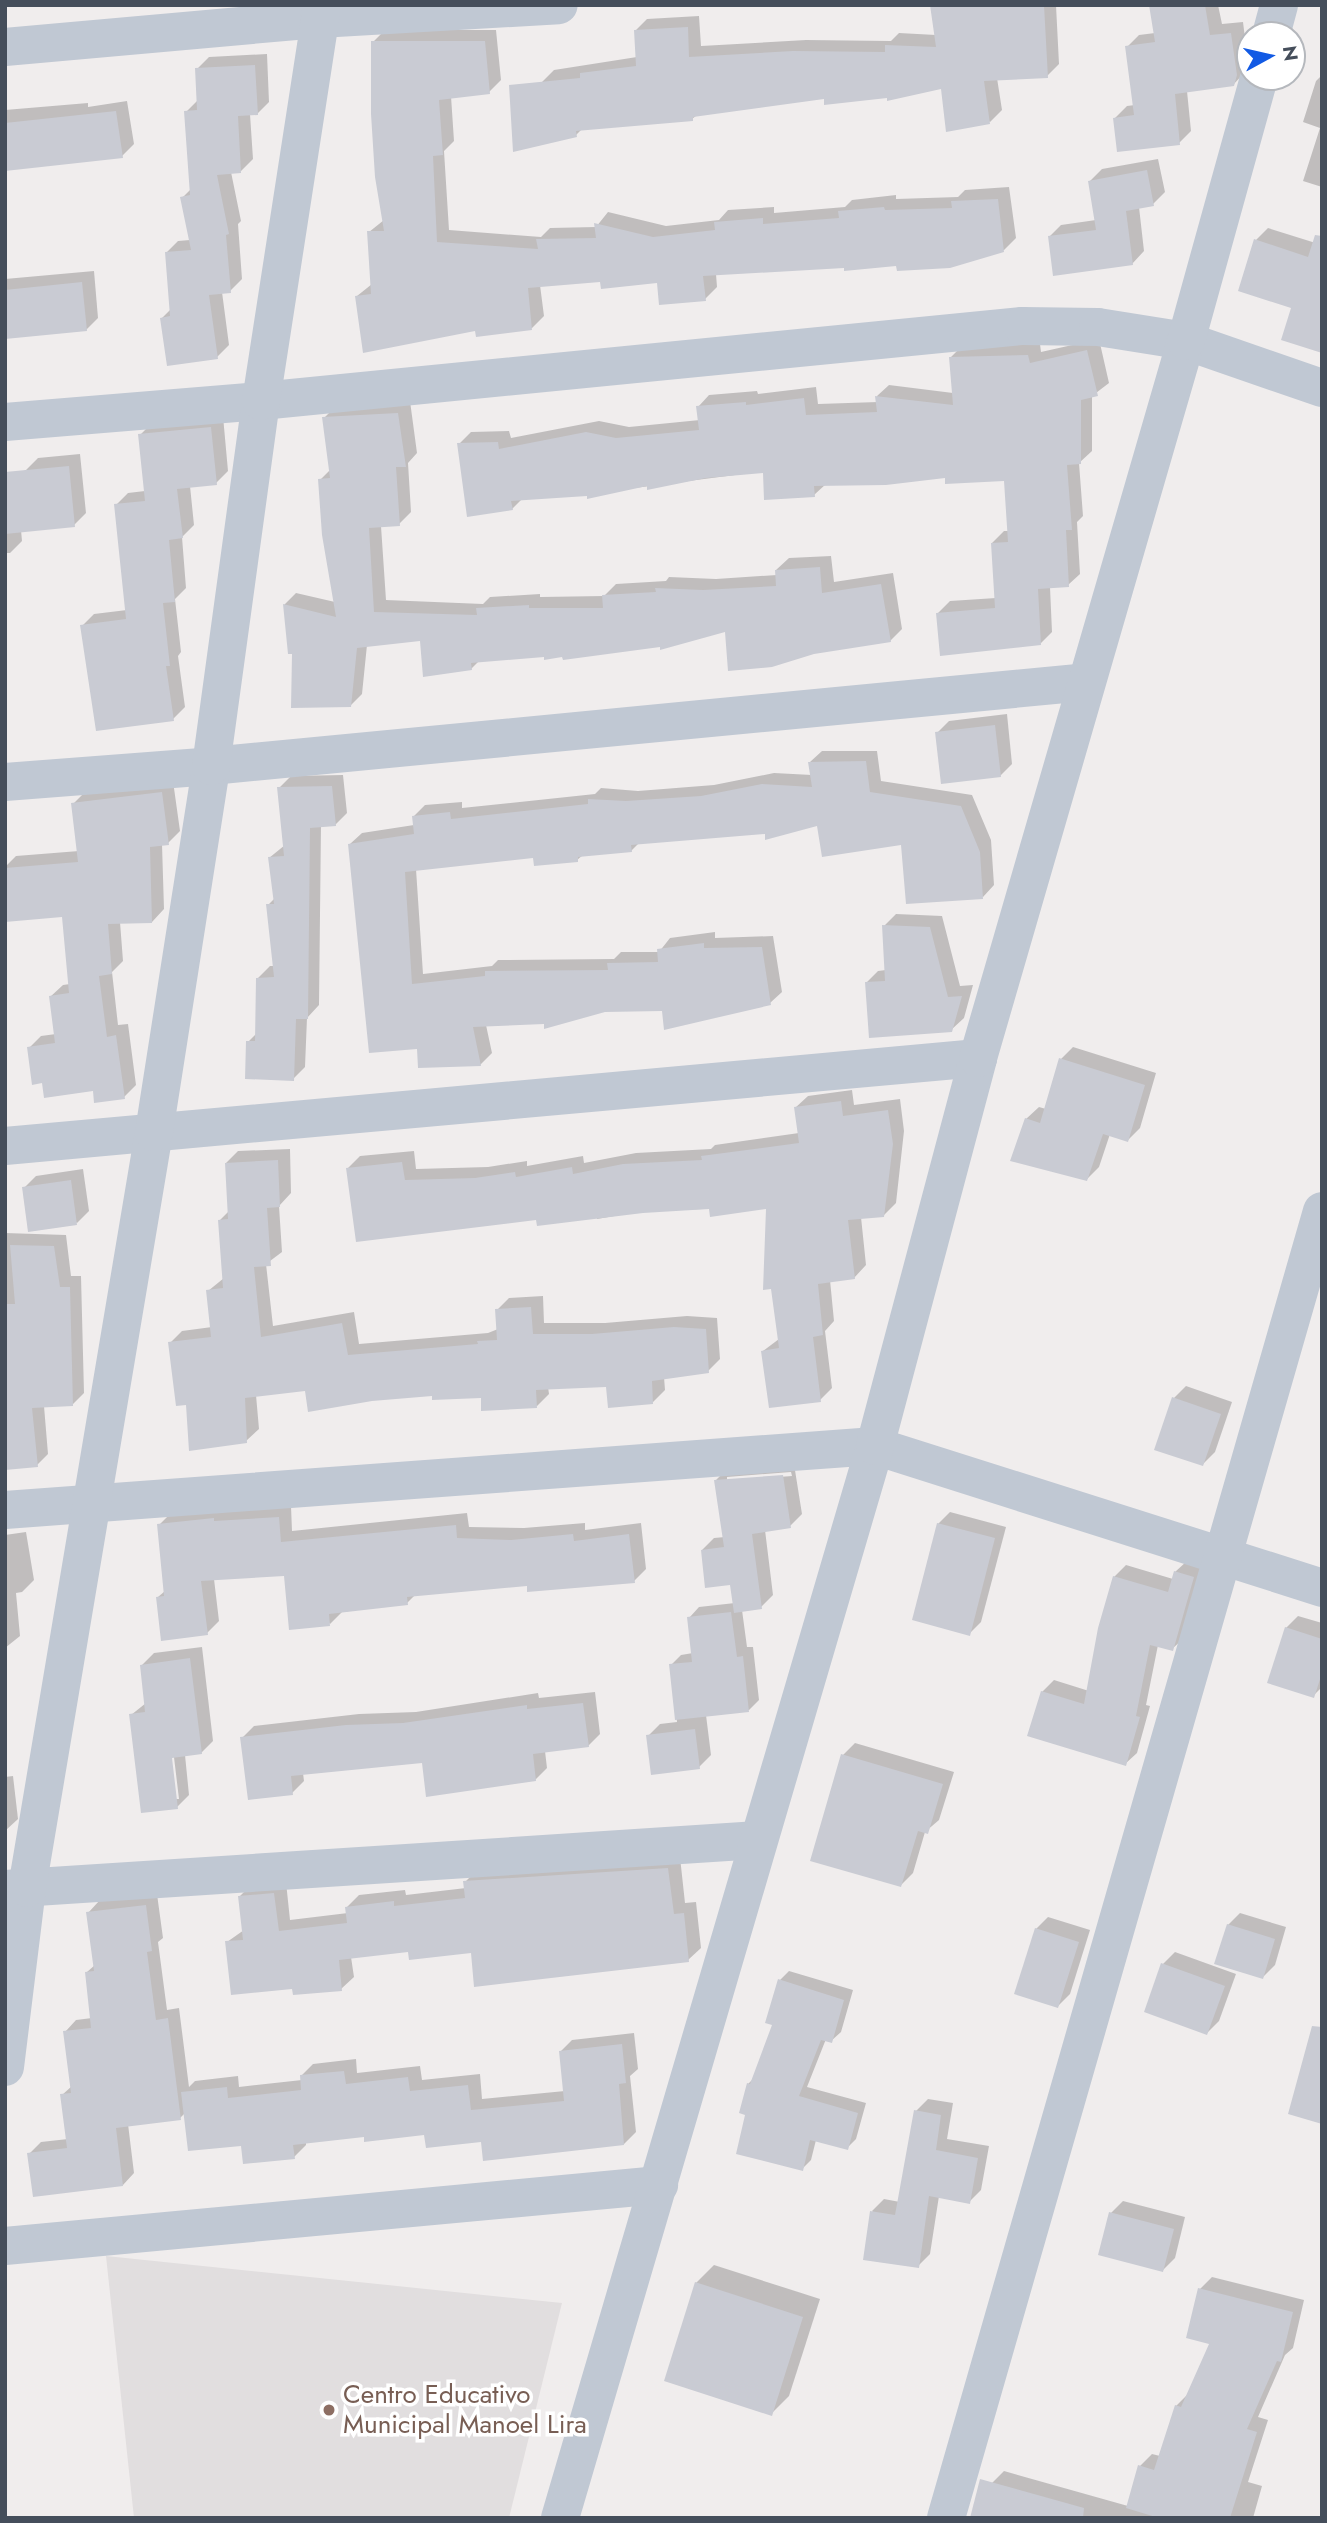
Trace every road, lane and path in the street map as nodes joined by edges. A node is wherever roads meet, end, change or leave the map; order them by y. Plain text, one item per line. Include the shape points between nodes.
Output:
1 (559, 5) edge
2 (320, 12) edge
3 (5, 47) edge
4 (1255, 91) edge
5 (1186, 341) junction
6 (1322, 388) edge
7 (261, 401) junction
8 (5, 422) edge
9 (1086, 682) junction
10 (211, 766) junction
11 (5, 782) edge
12 (978, 1058) junction
13 (154, 1132) junction
14 (5, 1146) edge
15 (1322, 1211) edge
16 (875, 1446) junction
17 (91, 1503) junction
18 (5, 1510) edge
19 (1224, 1558) junction
20 (1322, 1588) edge
21 (758, 1840) junction
22 (16, 1889) edge
23 (5, 2067) edge
24 (659, 2185) junction
25 (5, 2246) edge
26 (559, 2518) edge
27 (946, 2518) edge

1 - 2 street
2 - 3 street
2 - 7 street
4 - 5 street
5 - 6 street
5 - 7 street via 1098,327 1022,326
5 - 9 street
7 - 8 street
7 - 10 street
9 - 10 street
9 - 12 street
10 - 11 street
10 - 13 street
12 - 13 street
12 - 16 street
13 - 14 street
13 - 17 street
15 - 19 street
16 - 17 street
16 - 19 street
16 - 21 street
17 - 18 street
17 - 22 street
19 - 20 street
19 - 27 street
21 - 22 street
21 - 24 street
22 - 23 street
24 - 25 street
24 - 26 street

